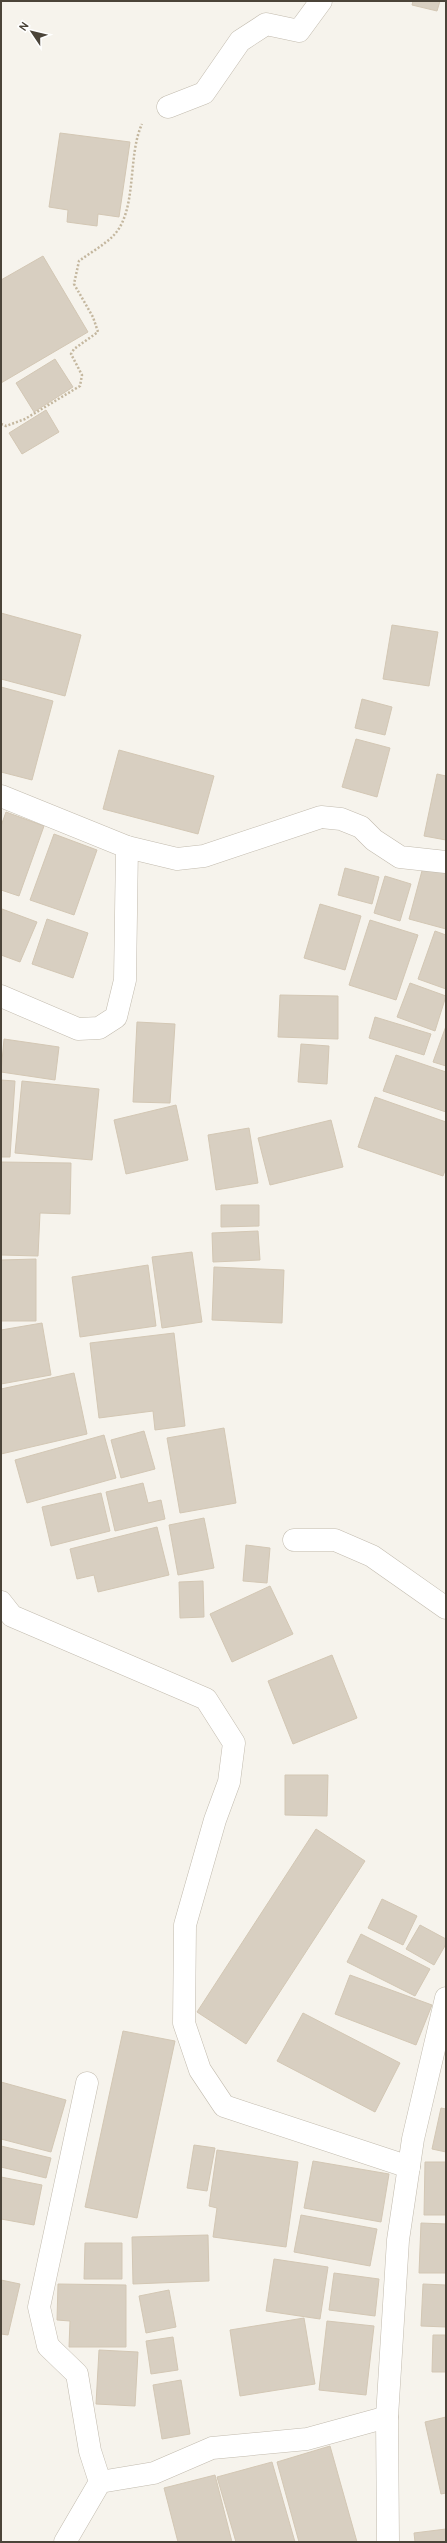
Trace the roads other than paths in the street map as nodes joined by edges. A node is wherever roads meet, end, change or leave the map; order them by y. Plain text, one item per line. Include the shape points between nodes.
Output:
1 (321, 1) edge
2 (168, 107) road end
3 (1, 796) edge
4 (127, 847) junction
5 (446, 862) edge
6 (1, 996) edge
7 (294, 1540) dead end
8 (1, 1602) edge
9 (446, 1608) edge
10 (446, 1998) edge
11 (87, 2082) dead end
12 (409, 2167) junction
13 (387, 2417) junction
14 (100, 2482) junction
15 (65, 2542) edge
16 (388, 2542) edge

1 - 2 street via 299,31 266,24 240,41 204,93
3 - 4 street via 47,817
4 - 5 street via 177,859 204,856 321,817 341,819 360,827 400,857
4 - 6 street via 125,980 116,1017 99,1028 78,1029
7 - 9 street via 335,1540 372,1556
8 - 12 street via 12,1616 206,1698 234,1743 229,1782 215,1820 185,1925 184,2023 200,2070 224,2106
10 - 12 street
11 - 14 street via 39,2308 48,2346 77,2374 90,2451
12 - 13 street via 398,2240
13 - 14 street via 307,2439 212,2448 154,2473
13 - 16 street
14 - 15 street

